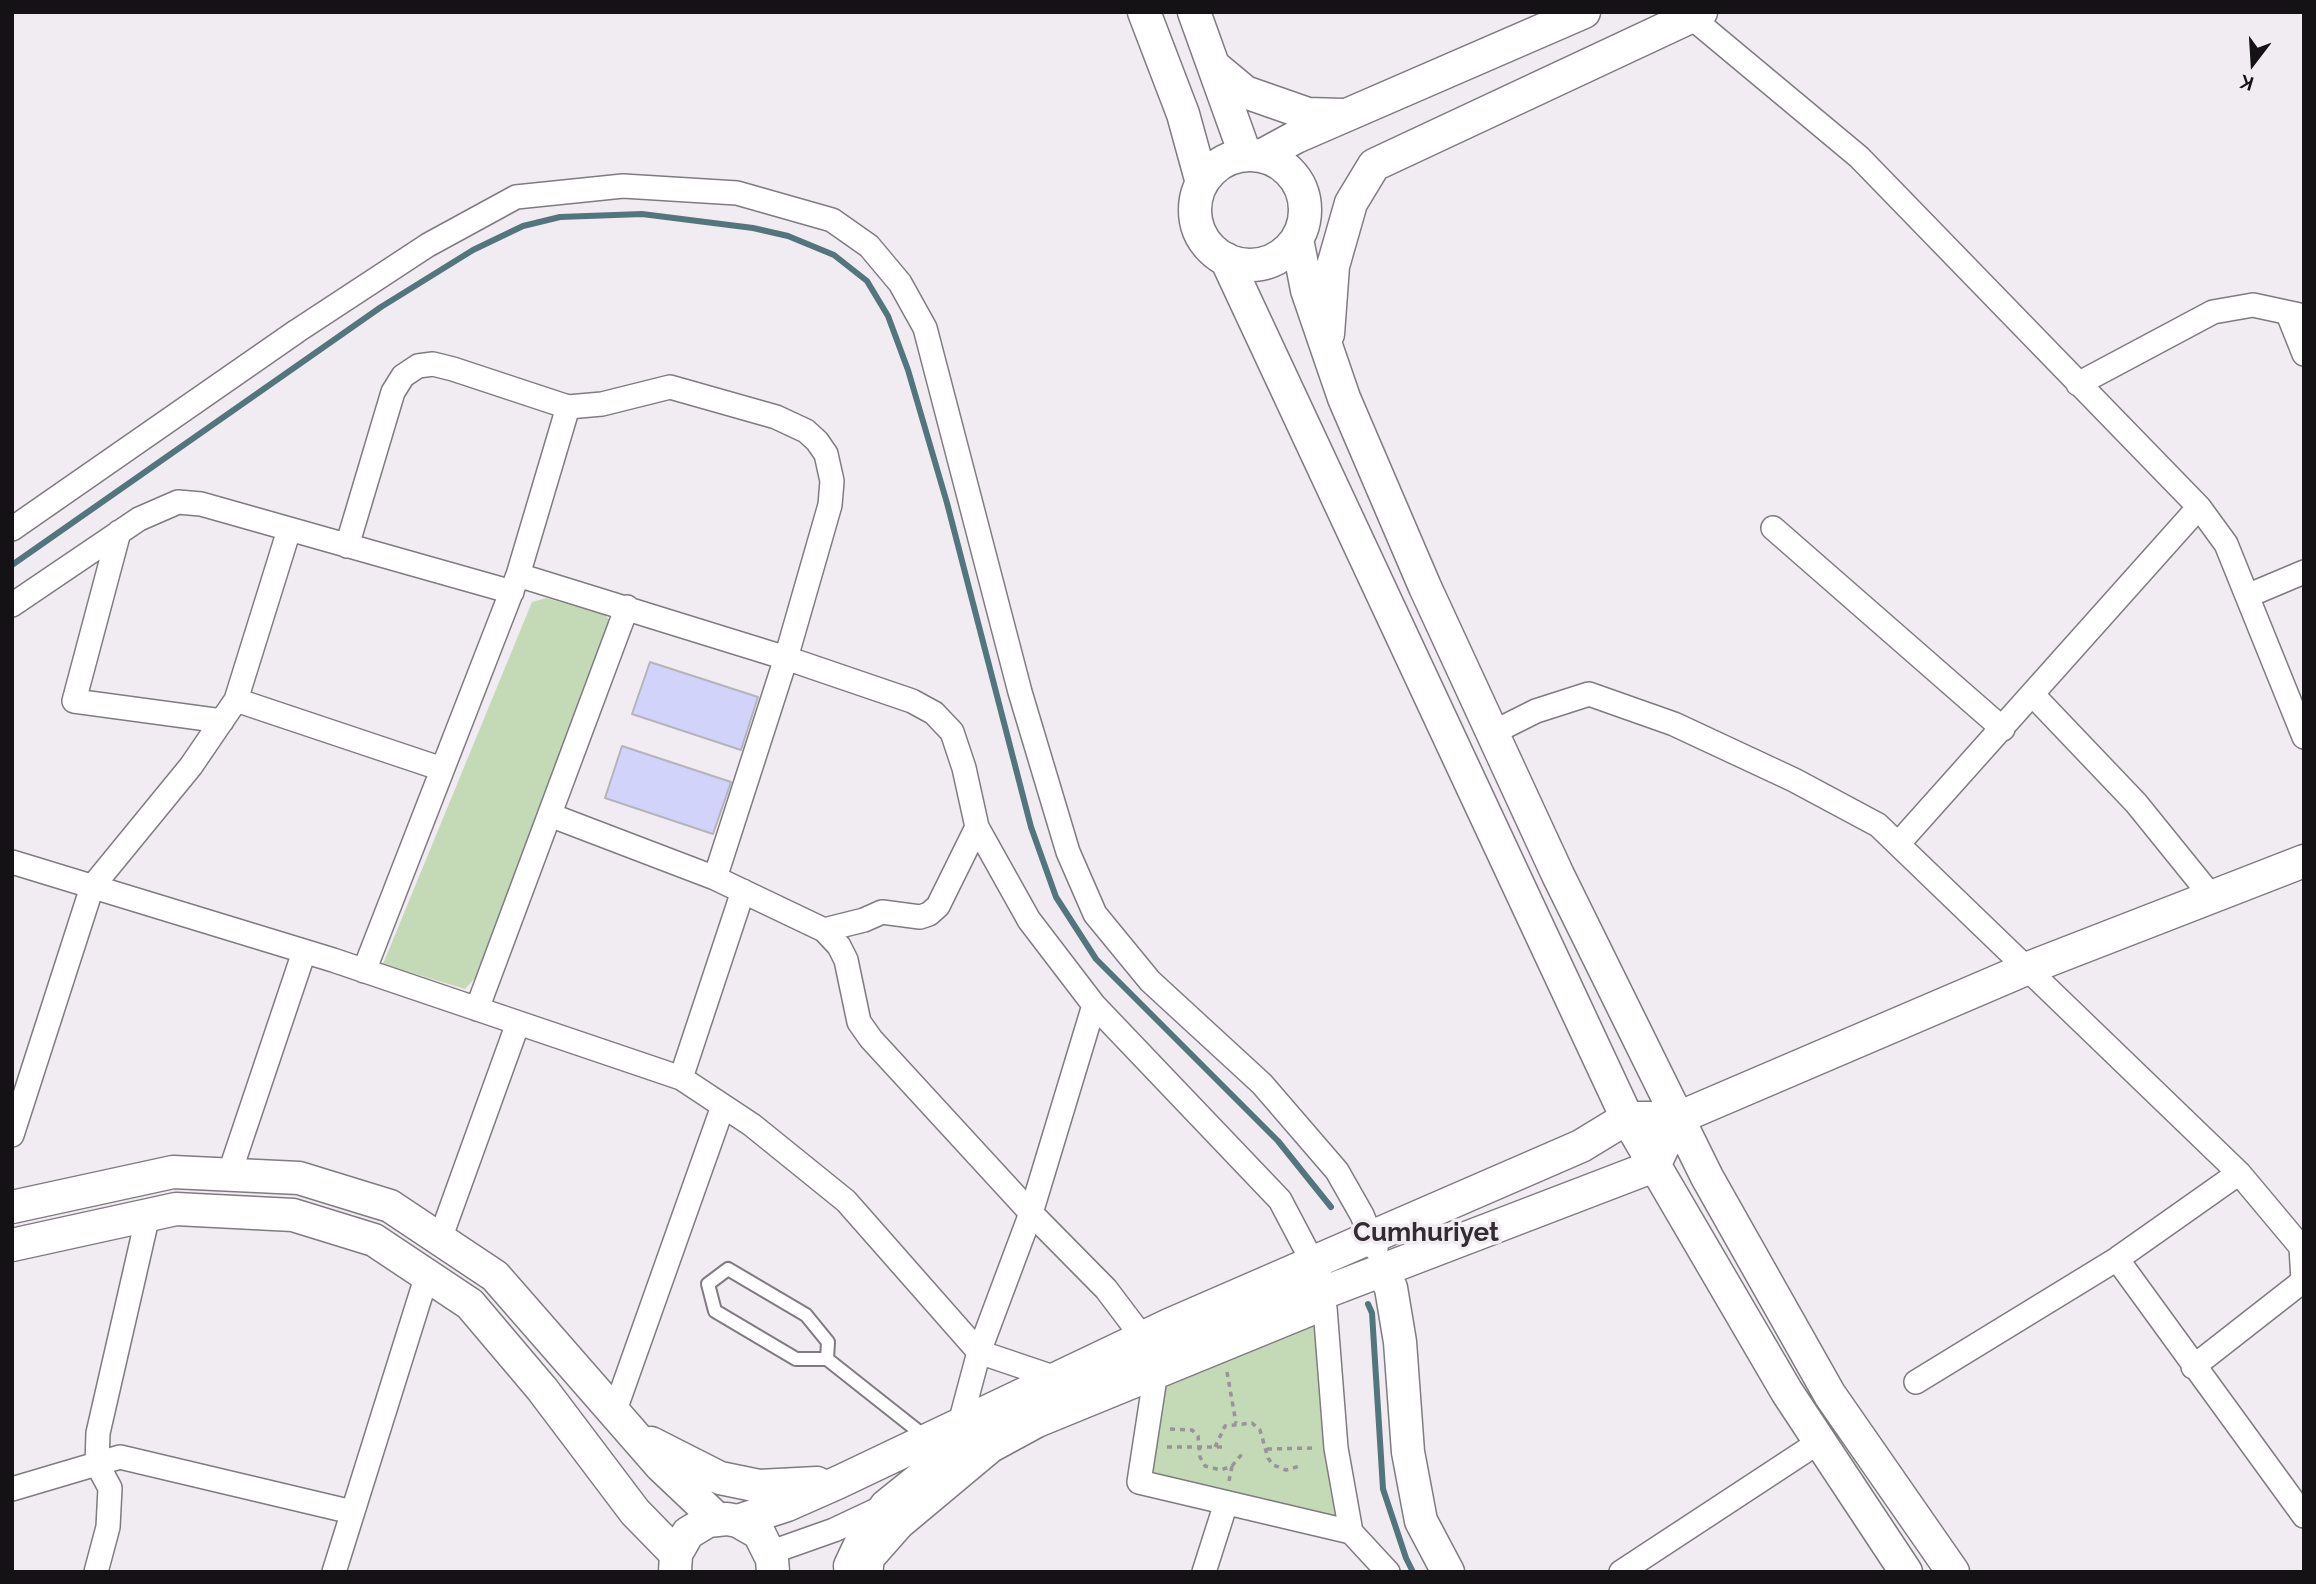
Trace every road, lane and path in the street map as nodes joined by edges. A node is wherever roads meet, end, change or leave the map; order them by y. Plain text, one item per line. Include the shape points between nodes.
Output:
1 (1144, 12) edge
2 (1194, 12) edge
3 (1584, 12) edge
4 (1696, 15) edge
5 (1213, 66) junction
6 (1347, 115) junction
7 (1253, 155) junction
8 (1374, 165) junction
9 (1202, 183) junction
10 (1301, 227) junction
11 (1226, 260) junction
12 (2296, 315) edge
13 (1328, 349) junction
14 (2304, 354) edge
15 (2078, 384) junction
16 (568, 407) junction
17 (2199, 508) junction
18 (1773, 528) dead end
19 (12, 529) edge
20 (289, 530) junction
21 (120, 532) junction
22 (347, 546) junction
23 (2304, 572) edge
24 (515, 584) junction
25 (2247, 596) junction
26 (12, 605) edge
27 (627, 607) junction
28 (786, 658) junction
29 (2033, 695) junction
30 (236, 700) junction
31 (222, 721) junction
32 (2003, 729) junction
33 (1492, 733) junction
34 (2304, 737) edge
35 (442, 769) junction
36 (550, 815) junction
37 (977, 827) junction
38 (1898, 844) junction
39 (2304, 861) edge
40 (12, 862) edge
41 (715, 878) junction
42 (92, 887) junction
43 (744, 891) junction
44 (2213, 897) junction
45 (824, 930) junction
46 (304, 951) junction
47 (2026, 969) junction
48 (364, 971) junction
49 (1094, 1005) junction
50 (477, 1009) junction
51 (517, 1023) junction
52 (681, 1078) junction
53 (723, 1106) junction
54 (1627, 1118) junction
55 (1678, 1118) junction
56 (12, 1135) edge
57 (1654, 1166) junction
58 (2239, 1173) junction
59 (229, 1175) junction
60 (12, 1207) edge
61 (1031, 1213) junction
62 (148, 1215) junction
63 (1373, 1237) junction
64 (440, 1239) junction
65 (12, 1245) edge
66 (2117, 1259) junction
67 (1314, 1262) junction
68 (1382, 1269) junction
69 (427, 1275) junction
70 (1326, 1299) junction
71 (1143, 1338) junction
72 (1224, 1350) junction
73 (979, 1352) junction
74 (827, 1359) junction
75 (2193, 1367) junction
76 (1056, 1378) junction
77 (1155, 1378) junction
78 (1916, 1382) dead end
79 (623, 1423) junction
80 (960, 1423) junction
81 (1236, 1423) junction
82 (925, 1440) junction
83 (1819, 1442) junction
84 (1152, 1447) junction
85 (1198, 1447) junction
86 (1215, 1447) junction
87 (1224, 1447) dead end
88 (1336, 1448) junction
89 (1267, 1449) junction
90 (1242, 1454) dead end
91 (97, 1464) junction
92 (1300, 1466) dead end
93 (839, 1482) junction
94 (12, 1489) edge
95 (1226, 1503) junction
96 (886, 1506) junction
97 (352, 1511) junction
98 (2304, 1516) edge
99 (727, 1520) junction
100 (1351, 1532) junction
101 (674, 1565) edge
102 (776, 1565) edge
103 (1395, 1567) edge
104 (96, 1572) edge
105 (334, 1572) edge
106 (850, 1572) edge
107 (871, 1572) edge
108 (1204, 1572) edge
109 (1448, 1572) edge
110 (1620, 1572) edge
111 (1906, 1572) edge
112 (1953, 1572) edge

1 - 9 main road via 1183,114
2 - 5 main road
3 - 6 main road
4 - 8 main road
4 - 15 street via 1859,158
5 - 6 main road via 1245,92 1308,114
5 - 7 main road
6 - 7 main road
7 - 9 main road via 1220,164
7 - 10 main road via 1290,171 1302,192
8 - 10 main road
8 - 13 main road via 1351,203 1333,266
9 - 11 main road via 1195,199 1200,235
10 - 11 main road via 1273,260 1241,264
10 - 13 main road via 1307,290
11 - 54 main road
12 - 14 street
12 - 15 street via 2253,305 2213,312
13 - 33 main road via 1344,398
15 - 17 street
16 - 22 street via 433,364 418,366 402,376 393,392
16 - 24 street
16 - 28 street via 602,404 670,387 776,416 817,440 827,454 830,505
17 - 25 street via 2226,544
17 - 29 street
18 - 32 street
19 - 63 street via 319,316 428,245 516,197 623,186 737,193 832,220 869,246 900,283 925,328 1020,692 1068,852 1095,914 1150,981 1271,1094 1337,1171
20 - 21 street via 201,504 178,502
20 - 22 street
20 - 30 street
21 - 26 street
21 - 31 street via 74,701
22 - 24 street
23 - 25 street
24 - 27 street
24 - 35 street
25 - 34 street
27 - 28 street
27 - 36 street
28 - 37 street via 912,701 934,713 952,732
28 - 41 street
29 - 32 street
29 - 44 street via 2136,803
30 - 31 street
30 - 35 street
31 - 42 street
32 - 38 street
33 - 38 street via 1536,711 1589,694 1674,724 1782,774 1878,825
33 - 55 main road
35 - 48 street
36 - 41 street
36 - 50 street
37 - 45 street via 938,906 929,914 882,912
37 - 49 street via 1029,920
38 - 47 street
39 - 44 main road
40 - 42 street
41 - 43 street
42 - 46 street
42 - 56 street
43 - 45 street
43 - 52 street
44 - 47 main road
45 - 61 street via 846,960 859,1022 871,1039
46 - 48 street
46 - 59 street
47 - 55 main road
47 - 58 street
48 - 50 street
49 - 61 street
49 - 67 street via 1280,1200
50 - 51 street
51 - 52 street
51 - 64 street
52 - 53 street
53 - 73 street via 846,1201
53 - 79 street
54 - 55 main road
54 - 57 main road
54 - 63 main road via 1581,1146
55 - 57 main road
55 - 112 main road via 1830,1395
57 - 68 main road
57 - 83 main road
58 - 66 street
58 - 75 street via 2301,1247 2303,1281
59 - 60 main road via 173,1172
59 - 64 main road via 299,1178 390,1206
61 - 71 street via 1106,1289
61 - 73 street
62 - 65 main road
62 - 69 main road via 176,1209 293,1215 373,1240
62 - 91 street via 98,1433
63 - 67 main road
63 - 68 street
64 - 79 main road via 495,1276
66 - 75 street
66 - 78 street
67 - 70 street
67 - 71 main road
68 - 70 main road
68 - 109 main road via 1391,1288 1400,1342 1408,1452 1421,1521
69 - 97 street
69 - 101 main road via 470,1304 542,1389
70 - 72 street
70 - 88 street
70 - 96 main road via 1148,1360 1049,1404 932,1469
71 - 76 main road
72 - 77 street
72 - 81 path
73 - 76 street
73 - 80 street
74 - 74 lane via 796,1359 715,1311 708,1284 728,1269 806,1315 828,1342
74 - 82 lane
75 - 98 street
76 - 80 main road
77 - 84 street
77 - 107 street via 1039,1424 993,1450 902,1526 872,1560
79 - 93 main road via 720,1478 760,1486
79 - 99 main road
80 - 82 main road
81 - 86 path via 1225,1426
81 - 89 path via 1252,1423
82 - 93 main road
83 - 110 street
83 - 111 main road
84 - 85 path
84 - 85 path via 1168,1430 1179,1427 1198,1436
84 - 95 street via 1139,1482
85 - 86 path
85 - 90 path via 1205,1466 1221,1470
86 - 87 path
88 - 89 path
88 - 100 street
89 - 92 path via 1273,1465 1286,1469
91 - 94 street
91 - 97 street via 120,1457
91 - 104 street via 110,1488 108,1527
93 - 99 main road via 787,1505
95 - 100 street
95 - 108 street
96 - 102 street
96 - 106 main road via 865,1534
97 - 105 street
99 - 101 main road via 698,1526 688,1534
99 - 102 main road via 759,1534
100 - 103 street

